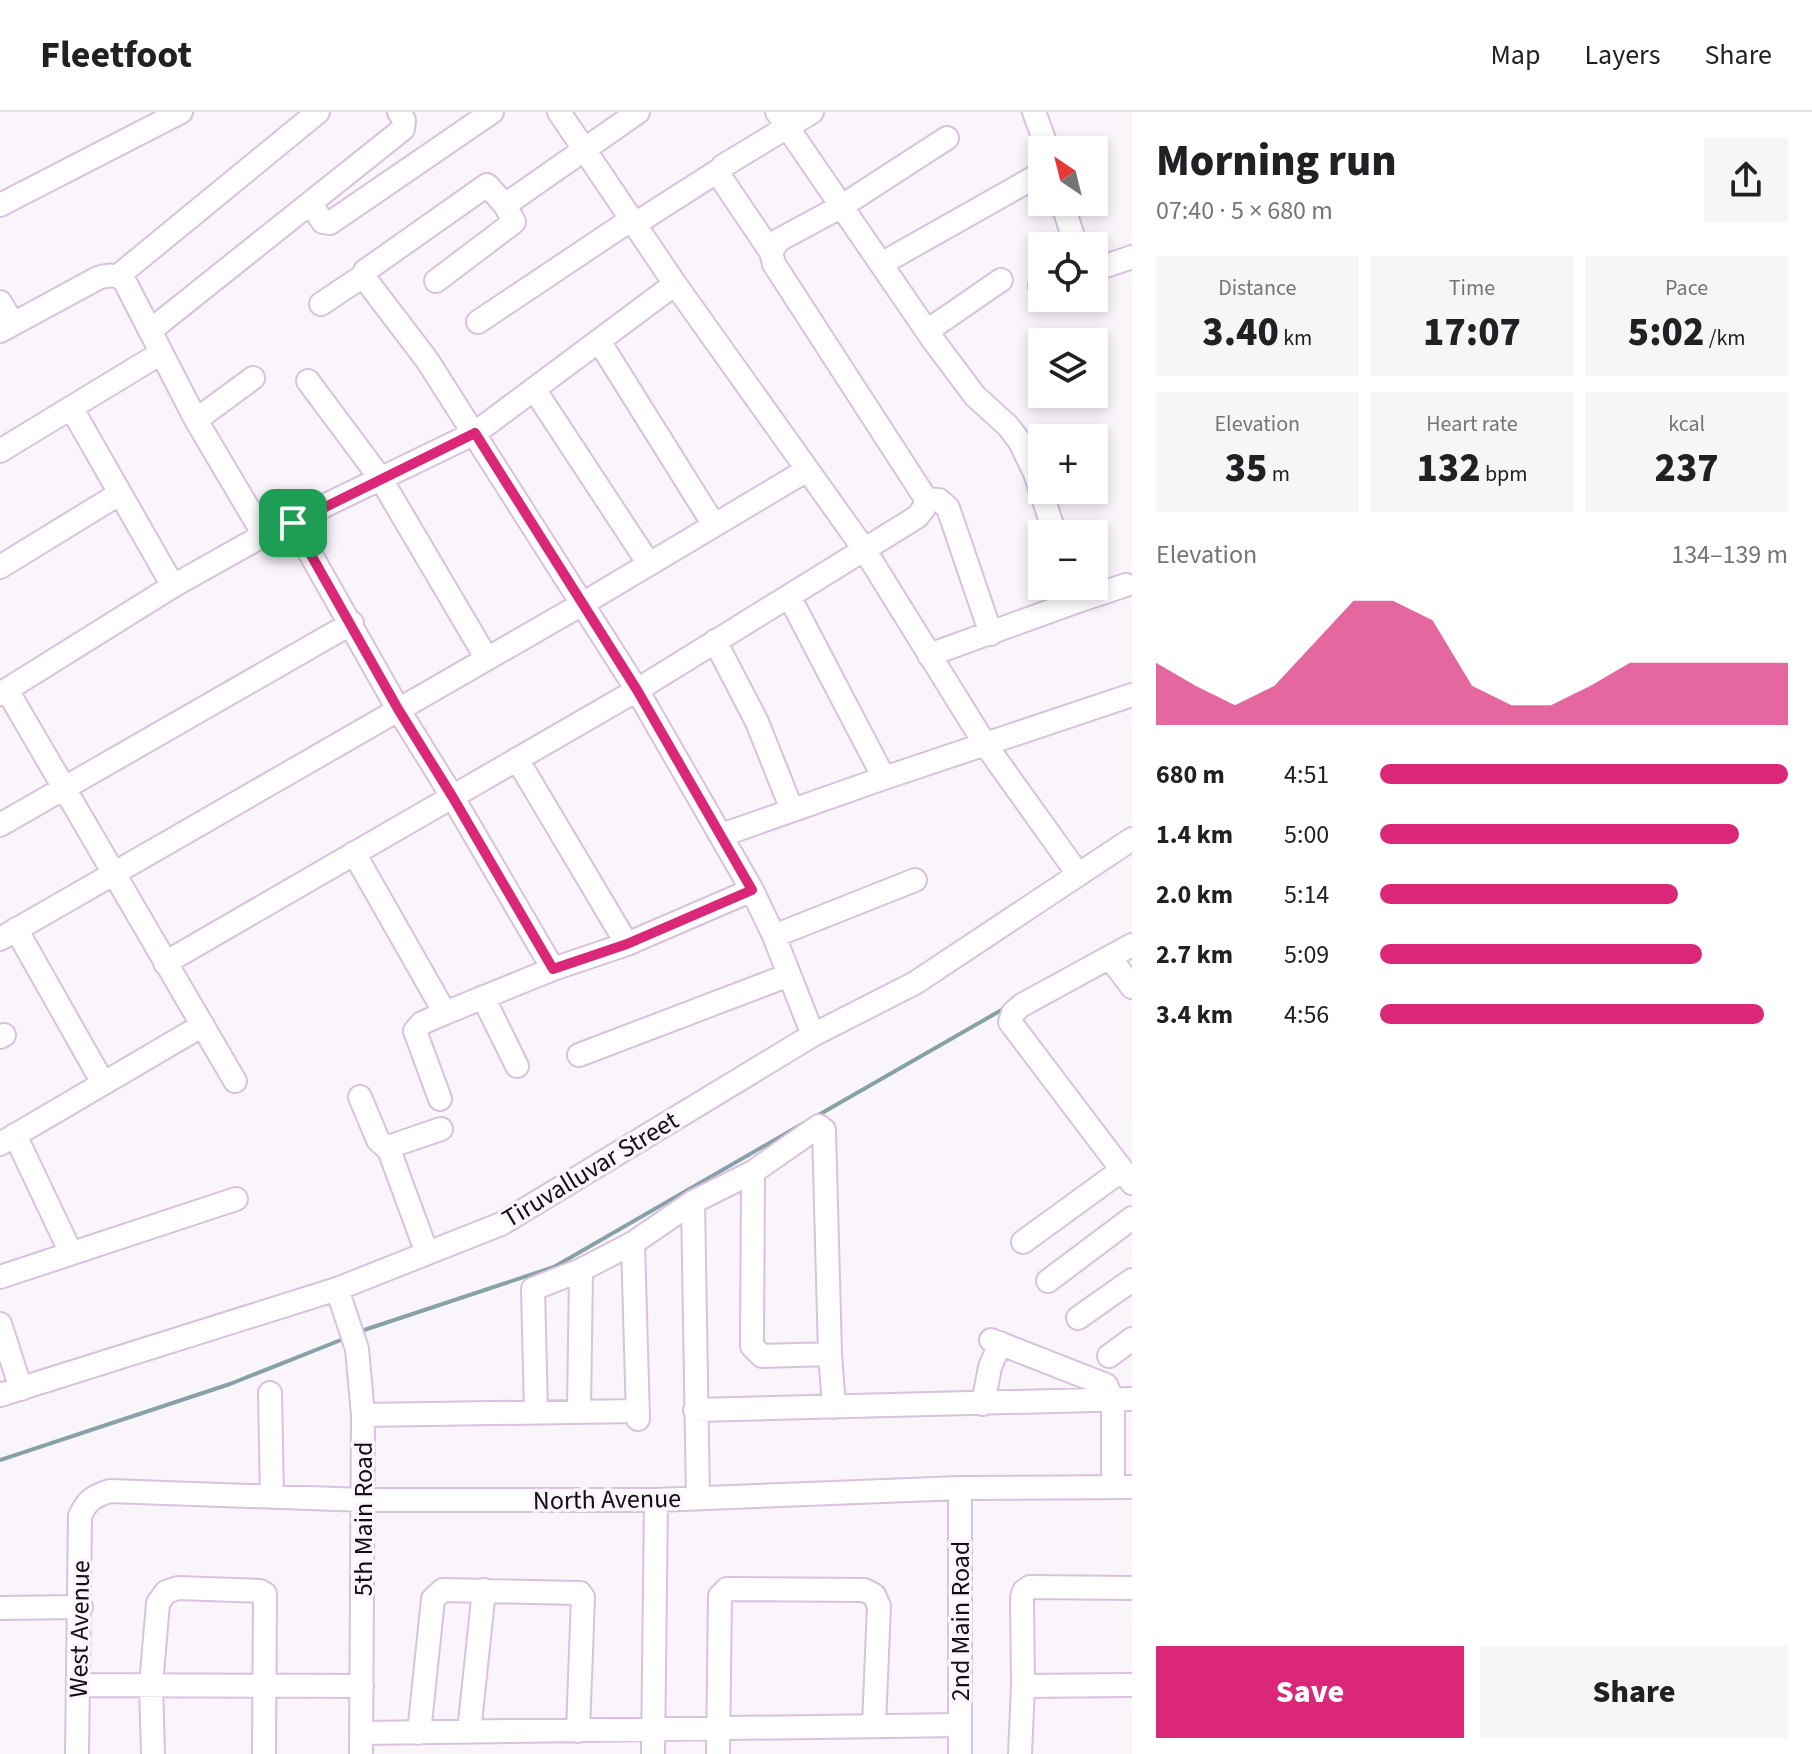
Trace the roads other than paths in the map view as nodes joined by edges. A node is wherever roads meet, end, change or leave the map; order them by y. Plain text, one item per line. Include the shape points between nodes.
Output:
1 (181, 112) edge
2 (318, 112) edge
3 (399, 112) edge
4 (492, 112) edge
5 (559, 112) edge
6 (638, 112) edge
7 (812, 112) edge
8 (1034, 112) edge
9 (783, 120) edge
10 (1043, 136) edge
11 (947, 138) dead end
12 (586, 150) junction
13 (721, 169) junction
14 (1028, 181) edge
15 (310, 203) junction
16 (0, 205) edge
17 (505, 205) junction
18 (842, 206) junction
19 (634, 222) junction
20 (771, 252) junction
21 (1132, 257) edge
22 (881, 264) junction
23 (1108, 265) edge
24 (118, 276) junction
25 (363, 276) junction
26 (1001, 280) dead end
27 (436, 281) dead end
28 (675, 284) junction
29 (0, 302) edge
30 (321, 304) dead end
31 (478, 322) dead end
32 (6, 327) edge
33 (151, 330) junction
34 (927, 331) junction
35 (599, 341) junction
36 (161, 353) junction
37 (253, 378) dead end
38 (308, 381) dead end
39 (534, 389) junction
40 (72, 409) junction
41 (196, 420) junction
42 (475, 433) junction
43 (0, 451) edge
44 (807, 470) junction
45 (381, 479) junction
46 (119, 494) junction
47 (926, 499) junction
48 (1050, 520) edge
49 (293, 523) junction
50 (714, 525) junction
51 (264, 535) junction
52 (864, 549) junction
53 (649, 564) junction
54 (0, 567) edge
55 (1126, 585) dead end
56 (173, 586) junction
57 (1108, 588) edge
58 (790, 598) junction
59 (1061, 600) edge
60 (584, 603) junction
61 (352, 623) junction
62 (991, 634) junction
63 (715, 641) junction
64 (929, 655) junction
65 (487, 659) junction
66 (637, 690) junction
67 (4, 692) edge
68 (1132, 695) edge
69 (398, 709) junction
70 (985, 744) junction
71 (517, 759) junction
72 (884, 778) junction
73 (64, 787) junction
74 (452, 796) junction
75 (792, 810) junction
76 (0, 825) edge
77 (722, 835) junction
78 (1132, 839) edge
79 (354, 853) junction
80 (114, 874) junction
81 (1078, 874) junction
82 (915, 880) dead end
83 (752, 890) junction
84 (8, 934) edge
85 (774, 936) junction
86 (627, 944) junction
87 (1132, 945) edge
88 (1110, 958) junction
89 (165, 963) junction
90 (553, 969) junction
91 (789, 975) junction
92 (1132, 987) edge
93 (483, 997) junction
94 (445, 1013) junction
95 (203, 1025) junction
96 (813, 1035) junction
97 (579, 1055) dead end
98 (517, 1066) dead end
99 (235, 1081) dead end
100 (103, 1083) junction
101 (360, 1097) dead end
102 (440, 1099) dead end
103 (441, 1129) dead end
104 (8, 1139) edge
105 (389, 1150) junction
106 (753, 1172) junction
107 (1127, 1176) edge
108 (236, 1199) dead end
109 (693, 1202) junction
110 (1132, 1218) edge
111 (1023, 1242) dead end
112 (633, 1243) junction
113 (71, 1253) junction
114 (427, 1253) junction
115 (581, 1270) junction
116 (0, 1277) edge
117 (1132, 1280) edge
118 (1048, 1281) dead end
119 (337, 1289) junction
120 (1078, 1318) dead end
121 (0, 1324) edge
122 (1132, 1339) edge
123 (830, 1354) junction
124 (1109, 1356) dead end
125 (10, 1392) edge
126 (270, 1393) dead end
127 (1122, 1400) edge
128 (983, 1404) junction
129 (834, 1407) junction
130 (695, 1410) junction
131 (579, 1411) junction
132 (536, 1412) junction
133 (363, 1415) junction
134 (1122, 1487) edge
135 (960, 1488) junction
136 (272, 1497) junction
137 (698, 1498) junction
138 (364, 1500) junction
139 (656, 1500) junction
140 (85, 1504) joint
141 (1132, 1588) edge
142 (484, 1590) junction
143 (81, 1607) junction
144 (0, 1608) edge
145 (79, 1685) junction
146 (151, 1685) junction
147 (1132, 1685) edge
148 (265, 1686) junction
149 (362, 1686) junction
150 (1023, 1686) junction
151 (874, 1725) junction
152 (960, 1725) junction
153 (719, 1730) junction
154 (578, 1731) junction
155 (654, 1731) junction
156 (469, 1732) junction
157 (419, 1733) junction
158 (361, 1744) edge
159 (77, 1754) edge
160 (153, 1754) edge
161 (264, 1754) edge
162 (653, 1754) edge
163 (718, 1754) edge
164 (960, 1754) edge
165 (1020, 1754) edge

1 - 16 street
2 - 24 street
3 - 15 street via 403,129
4 - 15 street via 330,223 323,222
5 - 12 street
6 - 12 street
7 - 9 street
8 - 10 street
9 - 13 street
9 - 18 street
11 - 18 street
12 - 17 street
12 - 19 street
13 - 19 street
13 - 20 street via 720,178
14 - 22 street
15 - 33 street
17 - 25 street via 487,185
17 - 27 street via 514,222
18 - 20 street via 779,240
18 - 22 street
19 - 28 street
19 - 31 street
20 - 47 street
21 - 23 street
22 - 34 street
24 - 32 street via 98,278
24 - 33 street
25 - 30 street
25 - 42 street
26 - 34 street
28 - 35 street
28 - 44 street
29 - 32 street
33 - 36 street
34 - 48 street via 975,396 1020,442
35 - 39 street
35 - 50 street
36 - 40 street
36 - 41 street
37 - 41 street
38 - 45 street
39 - 42 street
39 - 53 street
40 - 43 street
40 - 46 street
41 - 51 street
42 - 45 street
42 - 60 street
44 - 50 street
44 - 52 street
45 - 49 street
45 - 65 street
46 - 54 street
46 - 56 street
47 - 52 street via 917,517
47 - 62 street via 948,508
49 - 51 street
49 - 61 street
50 - 53 street
51 - 56 street
52 - 58 street
52 - 64 street
53 - 60 street
55 - 57 street
56 - 67 street
58 - 63 street
58 - 72 street
59 - 62 street
60 - 65 street
60 - 66 street
61 - 69 street
61 - 73 street
62 - 64 street
63 - 66 street
63 - 75 street via 757,722
64 - 70 street
65 - 69 street
66 - 71 street
66 - 77 street
67 - 73 street
68 - 70 street
69 - 74 street
69 - 80 street
70 - 72 street
70 - 81 street
71 - 74 street
71 - 86 street
72 - 75 street
73 - 76 street
73 - 80 street
74 - 79 street
74 - 90 street
75 - 77 street
77 - 83 street
78 - 81 street, Tiruvalluvar Street
79 - 89 street
79 - 94 street
80 - 84 street
80 - 89 street
81 - 96 street, Tiruvalluvar Street via 915,983
82 - 85 street
83 - 85 street
83 - 86 street
84 - 100 street
85 - 91 street
86 - 90 street
87 - 88 street
88 - 92 street
88 - 107 street via 1022,1005 1010,1022
89 - 95 street
90 - 93 street
91 - 96 street
91 - 97 street
93 - 94 street
93 - 98 street
94 - 102 street via 415,1031
95 - 99 street
95 - 100 street
96 - 114 street, Tiruvalluvar Street via 501,1224
100 - 104 street
101 - 105 street via 378,1140
103 - 105 street
104 - 113 street
105 - 114 street
106 - 109 street
106 - 123 street via 752,1346 762,1356
106 - 123 street via 816,1127 824,1130
107 - 111 street
108 - 113 street
109 - 112 street
109 - 130 street
110 - 118 street
112 - 115 street
112 - 131 street via 638,1415
113 - 116 street
114 - 119 street, Tiruvalluvar Street
115 - 131 street
115 - 132 street via 533,1289
117 - 120 street
119 - 125 street, Tiruvalluvar Street
119 - 133 street, 5th Main Road via 357,1349
121 - 125 street
122 - 124 street
123 - 129 street
126 - 136 street
127 - 128 street
127 - 128 street via 1106,1385 996,1342
127 - 134 street
128 - 129 street
129 - 130 street
130 - 137 street
131 - 132 street
132 - 133 street
133 - 138 street, 5th Main Road
134 - 135 street, North Avenue
135 - 137 street, North Avenue
135 - 152 street, 2nd Main Road
136 - 138 street, North Avenue
136 - 140 street, North Avenue via 110,1491
137 - 139 street, North Avenue
138 - 139 street, North Avenue
138 - 149 street, 5th Main Road
139 - 155 street
140 - 143 street, West Avenue via 80,1516
141 - 150 street via 1024,1591
142 - 154 street via 583,1597
142 - 156 street
142 - 157 street via 443,1590 433,1599
143 - 144 street
143 - 145 street, West Avenue
145 - 146 street
145 - 159 street, West Avenue
146 - 148 street
146 - 148 street via 158,1603 178,1588 265,1594
146 - 160 street
147 - 150 street
148 - 149 street
148 - 161 street
149 - 158 street, 5th Main Road
150 - 165 street
151 - 152 street
151 - 153 street
151 - 153 street via 879,1606 874,1595 864,1590 727,1589 720,1596
152 - 164 street, 2nd Main Road
153 - 155 street
153 - 163 street
154 - 155 street
154 - 156 street
155 - 162 street
156 - 157 street
157 - 158 street

